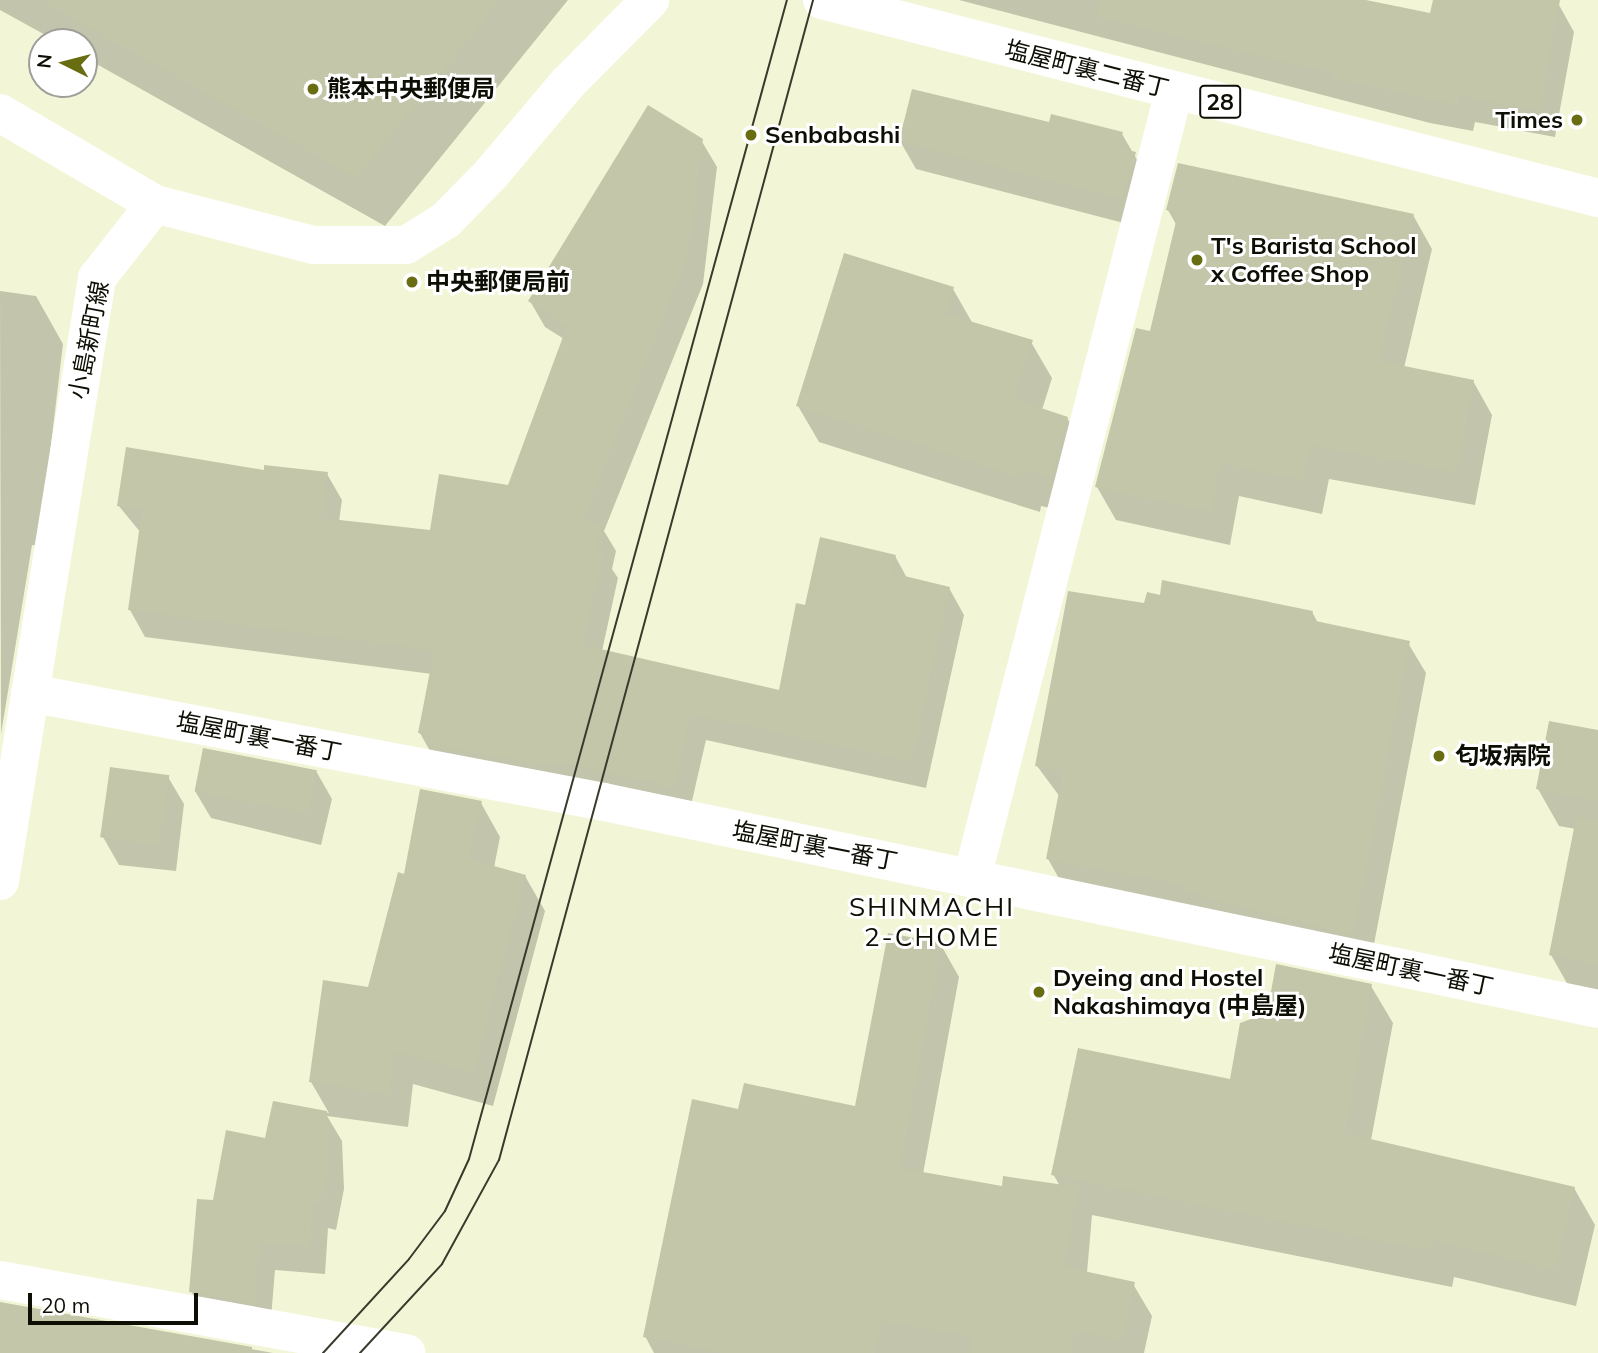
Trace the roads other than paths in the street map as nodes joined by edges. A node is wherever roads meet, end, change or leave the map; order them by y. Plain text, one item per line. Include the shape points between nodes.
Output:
1 (650, 0) edge
2 (835, 3) edge
3 (1174, 90) junction
4 (0, 113) edge
5 (1598, 198) edge
6 (155, 204) junction
7 (30, 693) junction
8 (10, 754) edge
9 (972, 878) junction
10 (0, 881) edge
11 (1598, 1009) edge
12 (0, 1280) edge
13 (407, 1353) edge

1 - 6 street via 568,83 446,220 406,245 313,245
2 - 3 street, 塩屋町裏二番丁 / 28
3 - 5 street, 塩屋町裏二番丁 / 28
3 - 9 street
4 - 6 street
6 - 7 street, 小島新町線 via 97,278
7 - 8 street, 小島新町線
7 - 9 street, 塩屋町裏一番丁
8 - 10 street, 小島新町線
9 - 11 street, 塩屋町裏一番丁
12 - 13 street

